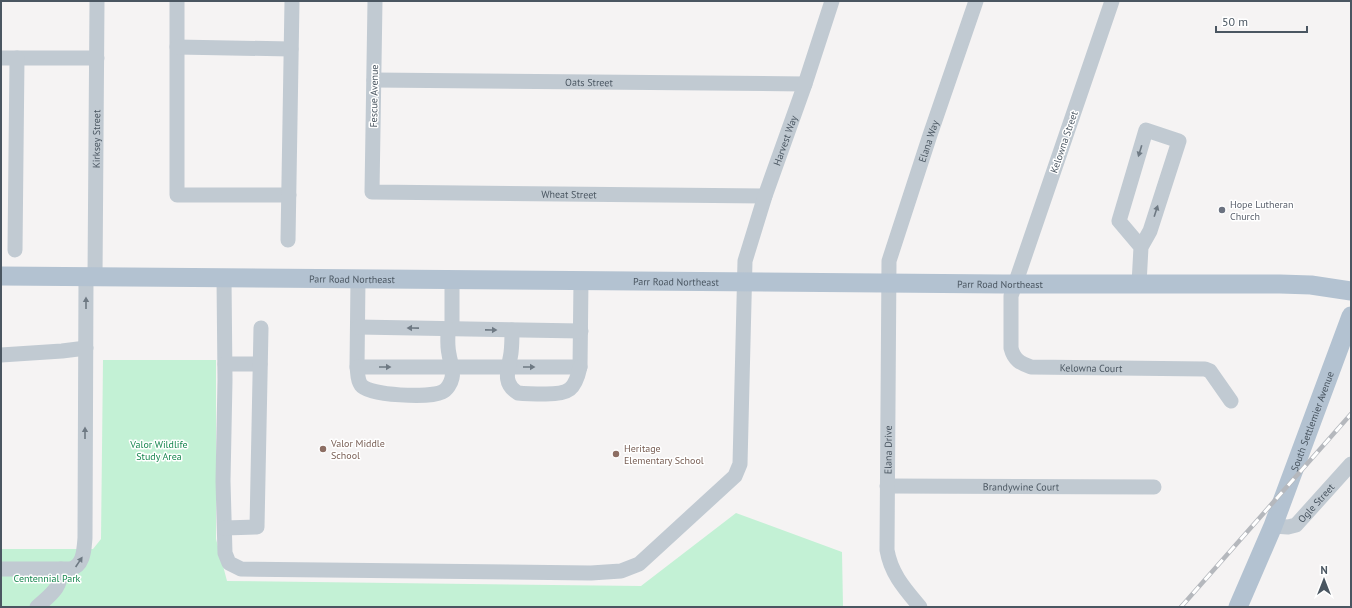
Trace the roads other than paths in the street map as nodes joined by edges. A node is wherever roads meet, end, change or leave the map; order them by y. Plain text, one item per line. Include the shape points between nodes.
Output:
1 (97, 1) edge
2 (177, 1) edge
3 (292, 1) edge
4 (375, 1) edge
5 (832, 1) edge
6 (976, 1) edge
7 (1112, 1) edge
8 (177, 47) junction
9 (291, 49) junction
10 (1, 58) edge
11 (17, 58) junction
12 (97, 58) junction
13 (374, 80) junction
14 (805, 84) junction
15 (372, 192) joint
16 (288, 195) junction
17 (765, 196) junction
18 (8, 234) edge
19 (288, 240) dead end
20 (1141, 247) junction
21 (15, 250) dead end
22 (1, 276) edge
23 (91, 277) junction
24 (224, 278) junction
25 (358, 279) junction
26 (452, 280) junction
27 (582, 280) junction
28 (744, 282) junction
29 (888, 283) junction
30 (1016, 283) junction
31 (1139, 284) junction
32 (1351, 291) edge
33 (1351, 316) edge
34 (358, 327) junction
35 (261, 328) dead end
36 (450, 329) junction
37 (512, 330) junction
38 (581, 331) junction
39 (86, 348) junction
40 (1, 355) edge
41 (225, 364) junction
42 (260, 364) junction
43 (358, 367) junction
44 (453, 367) junction
45 (507, 367) junction
46 (580, 367) junction
47 (1231, 401) dead end
48 (1351, 464) edge
49 (887, 486) junction
50 (1154, 487) dead end
51 (1273, 526) junction
52 (225, 528) junction
53 (1, 569) edge
54 (61, 569) junction
55 (37, 607) edge
56 (920, 607) edge
57 (1238, 607) edge

1 - 12 street, Kirksey Street
2 - 8 street
3 - 9 street
4 - 13 street, Fescue Avenue
5 - 14 street, Harvest Way
6 - 29 street, Elana Way via 890,255
7 - 30 street, Kelowna Street
8 - 9 street
8 - 16 street via 177,195
9 - 16 street
10 - 11 street
11 - 12 street
11 - 18 street
12 - 23 street, Kirksey Street
13 - 14 street, Oats Street
13 - 15 street, Fescue Avenue
14 - 17 street, Harvest Way
15 - 17 street, Wheat Street
16 - 19 street
17 - 28 street, Harvest Way via 745,261
18 - 21 street
20 -> 20 street via 1150,231 1179,141 1146,130 1119,221
20 - 31 street
22 - 23 main road, Parr Road Northeast
23 - 24 main road, Parr Road Northeast
39 -> 23 street, Kirksey Street
24 - 25 main road, Parr Road Northeast
24 - 41 street, Harvest Way
25 - 26 main road, Parr Road Northeast
25 - 34 street
26 - 27 main road, Parr Road Northeast
26 - 36 street
27 - 28 main road, Parr Road Northeast
27 - 38 street
28 - 29 main road, Parr Road Northeast
28 - 52 street, Harvest Way via 740,464 735,476 638,564 621,571 591,573 241,568 229,563 225,553
29 - 30 main road, Parr Road Northeast
29 - 49 street, Elana Drive
30 - 31 main road, Parr Road Northeast
30 - 47 street, Kelowna Court via 1010,298 1011,348 1017,361 1031,367 1205,369 1210,371
31 - 32 main road, Parr Road Northeast via 1297,284
33 - 51 main road, South Settlemier Avenue
36 -> 34 street
34 - 43 street
35 - 42 street
36 -> 37 street
36 - 44 street via 448,352
37 - 38 street
37 - 45 street via 511,353
38 - 46 street
39 - 40 street
54 -> 39 street, Kirksey Street via 74,568 84,550
41 - 42 street
41 - 52 street, Harvest Way
42 - 52 street via 257,527
43 -> 44 street
43 - 44 street via 358,377 365,388 399,395 441,393 448,388
44 - 45 street
45 -> 46 street
45 - 46 street via 512,390 518,393 554,394 569,390 576,380
48 - 51 street, Ogle Street via 1296,525
49 - 50 street, Brandywine Court
49 - 56 street, Elana Drive via 889,560 898,581
51 - 57 main road, South Settlemier Avenue
53 - 54 street
54 - 55 street via 58,586

